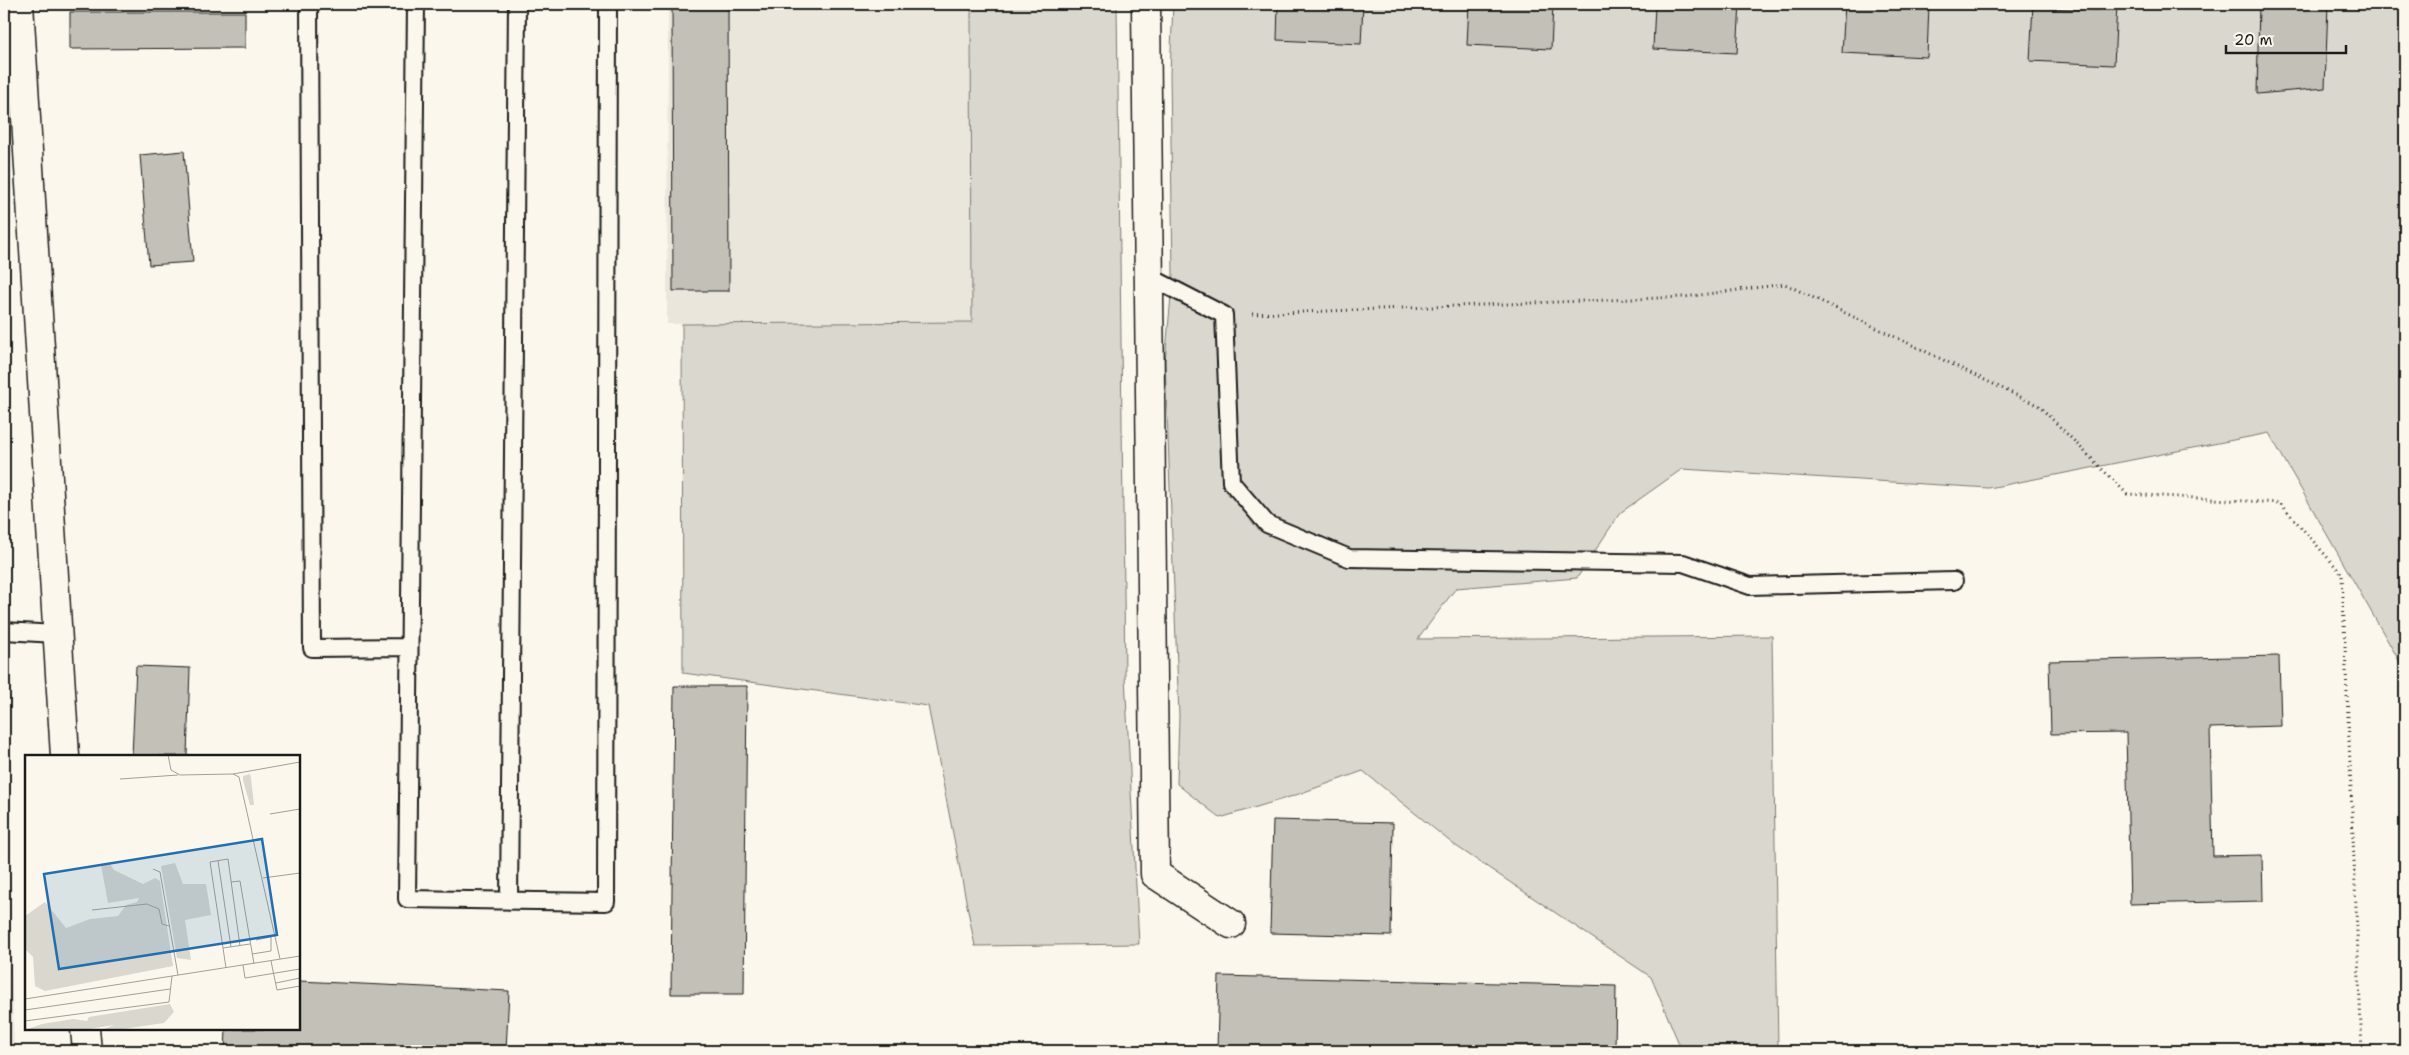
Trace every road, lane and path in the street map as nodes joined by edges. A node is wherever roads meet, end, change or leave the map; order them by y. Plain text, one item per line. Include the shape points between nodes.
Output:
1 (19, 4) edge
2 (309, 4) edge
3 (416, 4) edge
4 (517, 4) edge
5 (608, 4) edge
6 (1146, 4) edge
7 (1148, 276) junction
8 (1224, 315) junction
9 (1954, 581) dead end
10 (4, 631) edge
11 (56, 634) junction
12 (409, 647) junction
13 (65, 755) edge
14 (509, 900) junction
15 (1230, 924) dead end
16 (85, 1030) edge
17 (87, 1051) edge
18 (2362, 1051) edge

1 - 11 street
2 - 12 lane via 312,648
3 - 12 lane
4 - 14 lane
5 - 14 lane via 606,902
6 - 7 street
7 - 8 lane
7 - 15 street via 1155,874
8 - 9 lane via 1231,482 1267,524 1349,558 1683,563 1750,586
8 - 18 path via 1684,297 1785,284 2039,406 2127,494 2280,503 2342,574
10 - 11 lane
11 - 13 street
12 - 14 lane via 407,899
16 - 17 street

